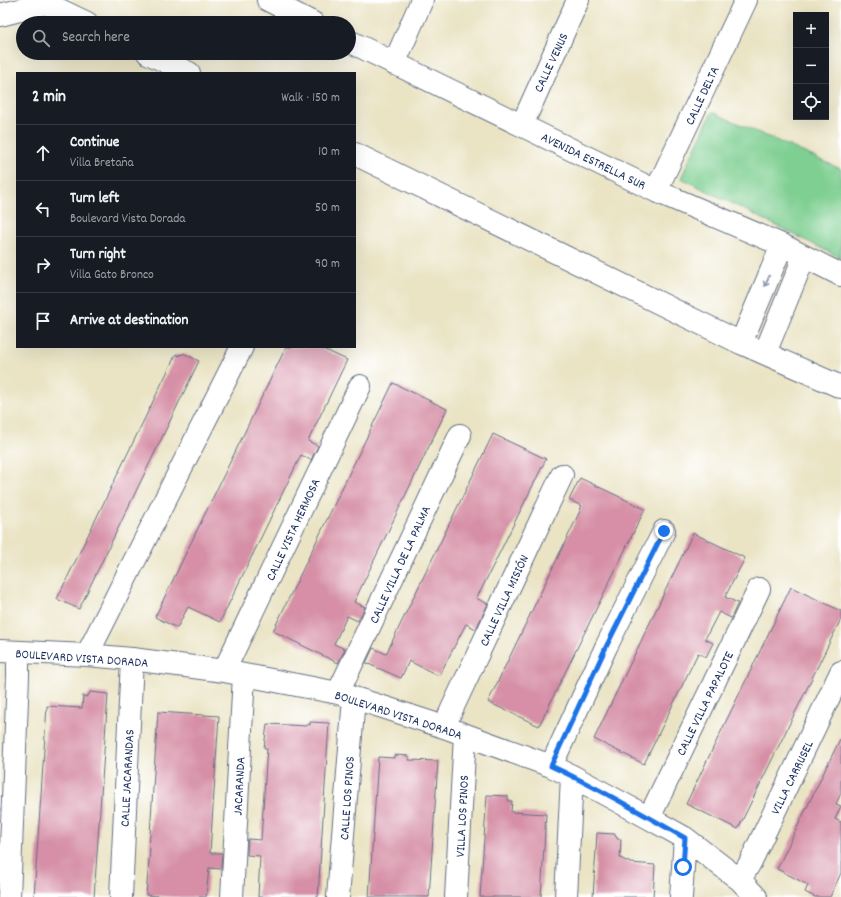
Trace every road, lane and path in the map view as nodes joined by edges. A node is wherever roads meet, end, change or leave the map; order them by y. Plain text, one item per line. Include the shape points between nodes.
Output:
1 (268, 0) edge
2 (422, 0) edge
3 (578, 0) edge
4 (746, 0) edge
5 (43, 2) edge
6 (0, 15) edge
7 (72, 16) edge
8 (300, 16) edge
9 (356, 45) edge
10 (162, 60) edge
11 (394, 64) junction
12 (187, 72) edge
13 (522, 125) junction
14 (356, 154) edge
15 (656, 191) junction
16 (782, 245) junction
17 (804, 257) junction
18 (841, 275) edge
19 (741, 342) junction
20 (241, 348) edge
21 (765, 353) junction
22 (360, 386) dead end
23 (841, 388) edge
24 (460, 435) dead end
25 (562, 475) dead end
26 (664, 531) dead end
27 (759, 589) dead end
28 (9, 651) edge
29 (87, 655) junction
30 (132, 659) junction
31 (841, 672) edge
32 (234, 673) junction
33 (346, 696) junction
34 (444, 727) junction
35 (465, 735) junction
36 (551, 766) junction
37 (572, 776) junction
38 (650, 818) junction
39 (685, 838) junction
40 (740, 880) junction
41 (10, 897) edge
42 (120, 897) edge
43 (232, 897) edge
44 (338, 897) edge
45 (456, 897) edge
46 (566, 897) edge
47 (681, 897) edge
48 (756, 897) edge

1 - 8 street
2 - 11 street
3 - 13 street, CALLE VENUS
4 - 15 street, CALLE DELTA
5 - 6 street
5 - 7 street
9 - 11 street, AVENIDA ESTRELLA SUR
10 - 12 street
11 - 13 street, AVENIDA ESTRELLA SUR
13 - 15 street, AVENIDA ESTRELLA SUR
14 - 19 street
15 - 16 street, AVENIDA ESTRELLA SUR
16 - 17 street, AVENIDA ESTRELLA SUR
16 -> 19 street
17 - 18 street, AVENIDA ESTRELLA SUR
17 - 21 street
19 - 21 street
20 - 29 street
21 - 23 street
22 - 32 street, CALLE VISTA HERMOSA
24 - 33 street, CALLE VILLA DE LA PALMA
25 - 34 street, CALLE VILLA MISIÓN
26 - 36 street via 606,647
27 - 38 street, CALLE VILLA PAPALOTE
28 - 29 street, BOULEVARD VISTA DORADA
28 - 41 street via 18,676
29 - 30 street, BOULEVARD VISTA DORADA
30 - 32 street, BOULEVARD VISTA DORADA
30 - 42 street, CALLE JACARANDAS
31 - 40 street, VILLA CARRUSEL
32 - 33 street, BOULEVARD VISTA DORADA
32 - 43 street, JACARANDA
33 - 34 street, BOULEVARD VISTA DORADA
33 - 44 street, CALLE LOS PINOS
34 - 35 street, BOULEVARD VISTA DORADA
35 - 36 street, BOULEVARD VISTA DORADA
35 - 45 street, VILLA LOS PINOS
36 - 37 street, BOULEVARD VISTA DORADA
37 - 38 street, BOULEVARD VISTA DORADA
37 - 46 street
38 - 39 street, BOULEVARD VISTA DORADA
39 - 40 street, BOULEVARD VISTA DORADA
39 - 47 street
40 - 48 street, BOULEVARD VISTA DORADA

